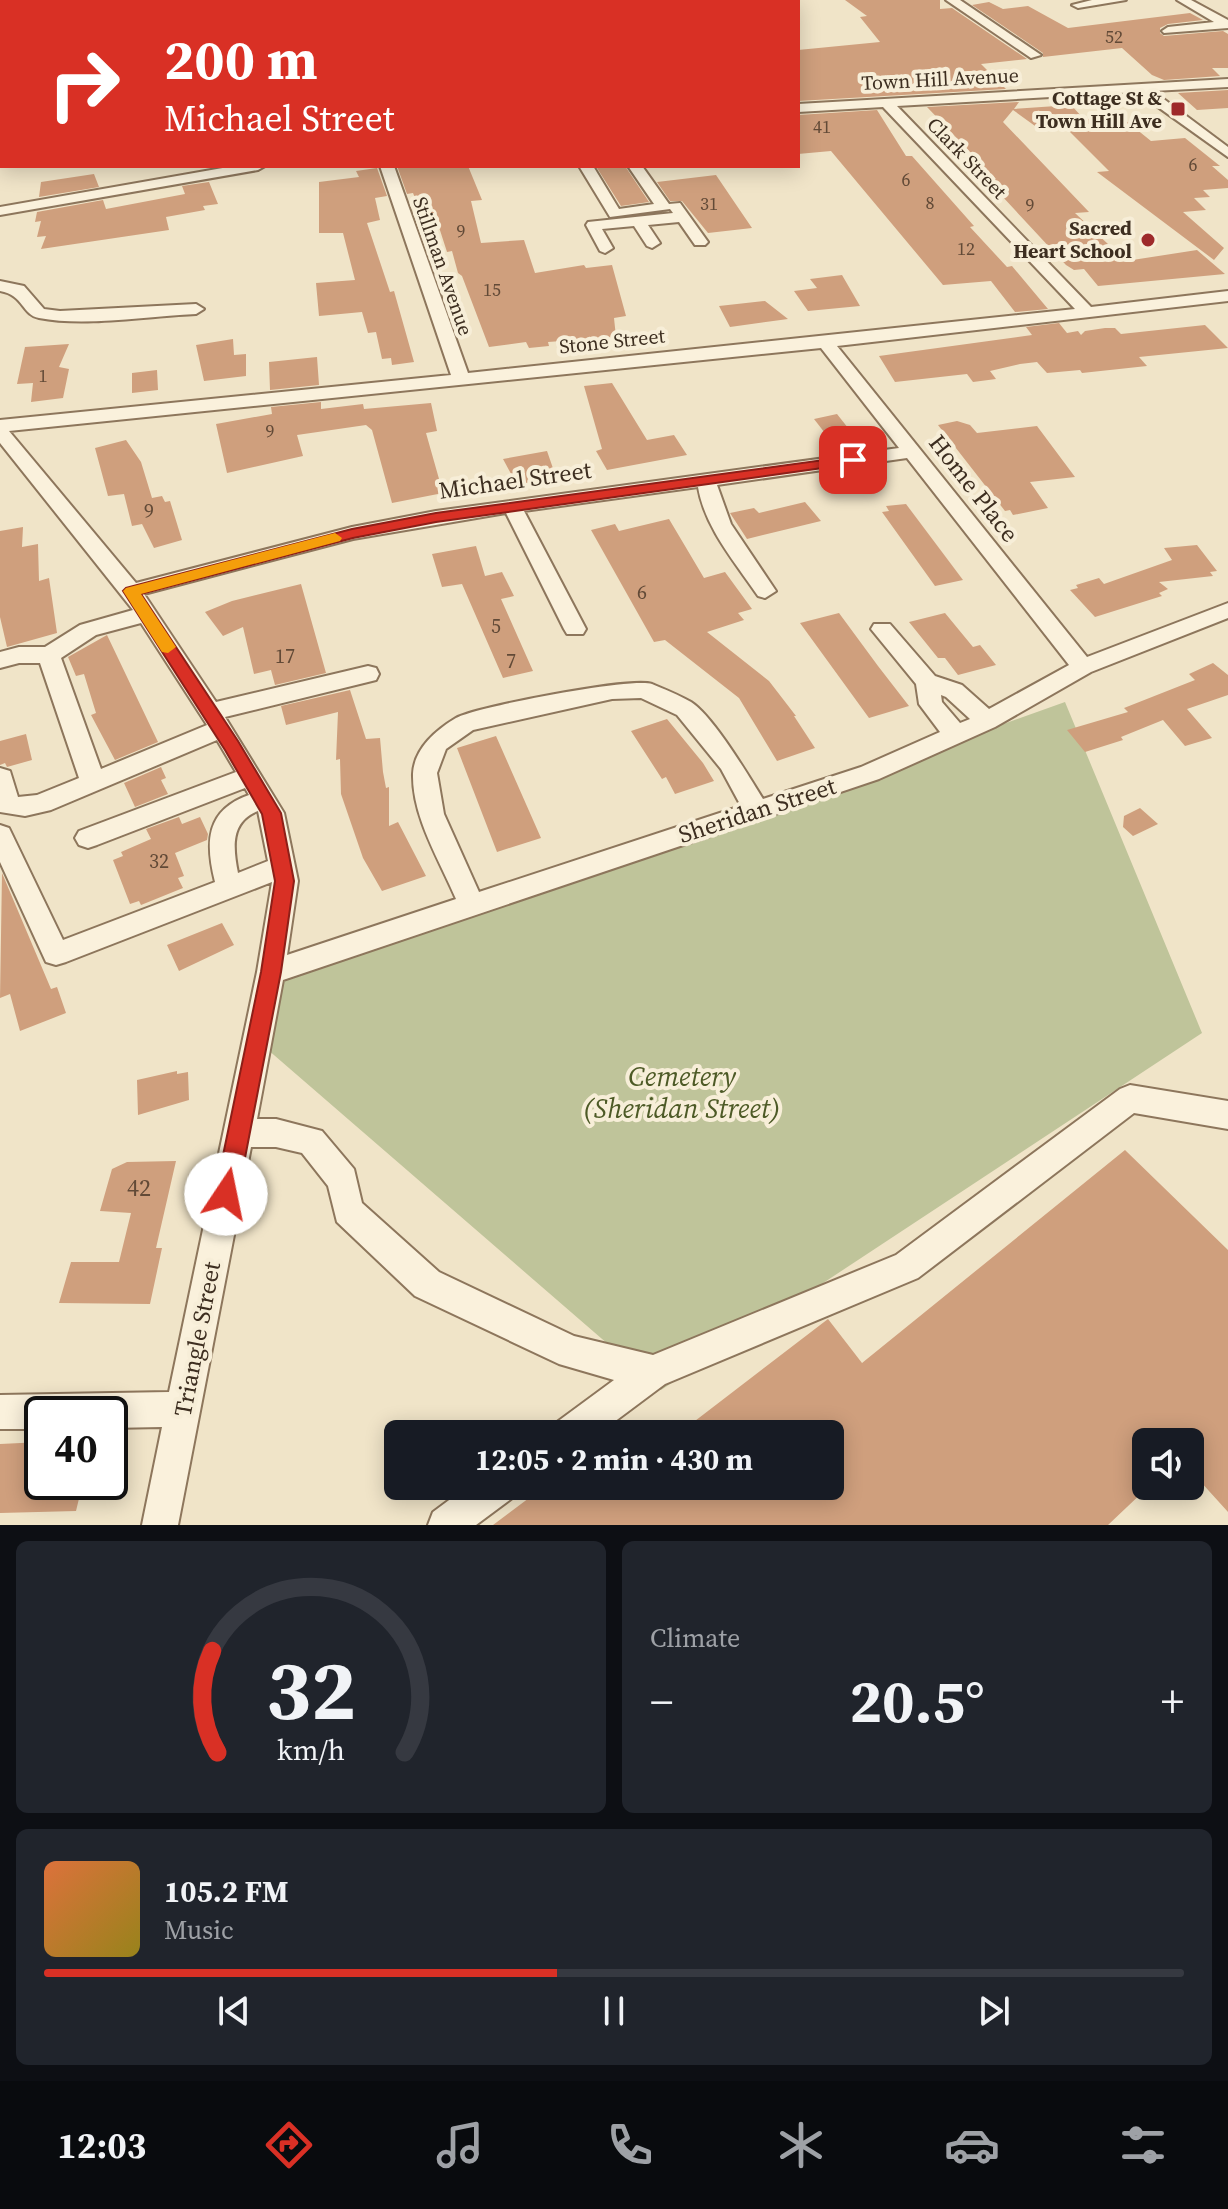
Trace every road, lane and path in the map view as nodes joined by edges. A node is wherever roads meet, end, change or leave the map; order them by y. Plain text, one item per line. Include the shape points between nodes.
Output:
1 (952, 0) edge
2 (1120, 0) edge
3 (1183, 0) edge
4 (1078, 5) dead end
5 (1205, 12) junction
6 (1179, 15) dead end
7 (1227, 24) edge
8 (1168, 31) dead end
9 (1035, 55) dead end
10 (1228, 83) edge
11 (1140, 88) junction
12 (886, 102) junction
13 (800, 108) edge
14 (1228, 153) edge
15 (157, 168) edge
16 (247, 168) edge
17 (388, 168) edge
18 (587, 168) edge
19 (636, 168) edge
20 (652, 168) edge
21 (162, 183) junction
22 (0, 211) edge
23 (683, 217) junction
24 (638, 220) junction
25 (700, 242) dead end
26 (652, 243) dead end
27 (605, 248) dead end
28 (0, 286) edge
29 (1228, 296) edge
30 (196, 309) dead end
31 (1086, 311) junction
32 (825, 342) junction
33 (461, 378) junction
34 (0, 428) edge
35 (912, 452) junction
36 (706, 480) junction
37 (512, 506) junction
38 (131, 591) junction
39 (765, 591) dead end
40 (1228, 610) edge
41 (146, 614) junction
42 (575, 629) dead end
43 (882, 629) dead end
44 (49, 655) junction
45 (0, 660) edge
46 (1083, 667) junction
47 (368, 674) dead end
48 (927, 682) junction
49 (216, 720) junction
50 (987, 721) junction
51 (956, 735) junction
52 (250, 776) junction
53 (1, 777) edge
54 (93, 782) junction
55 (263, 799) junction
56 (757, 811) junction
57 (0, 835) edge
58 (88, 838) dead end
59 (282, 867) junction
60 (229, 886) junction
61 (472, 905) junction
62 (271, 972) junction
63 (1228, 1115) edge
64 (239, 1133) junction
65 (653, 1372) junction
66 (183, 1409) junction
67 (0, 1412) edge
68 (588, 1420) edge
69 (479, 1500) edge
70 (160, 1525) edge
71 (446, 1525) edge

1 - 9 street
2 - 4 street
3 - 5 street
5 - 6 street
5 - 7 street
7 - 8 street
10 - 11 street, Town Hill Avenue
11 - 12 street, Town Hill Avenue
11 - 14 street
12 - 13 street, Town Hill Avenue
12 - 31 street, Clark Street
15 - 21 street
16 - 21 street
17 - 33 street, Stillman Avenue
18 - 19 street via 615,214 664,207
20 - 23 street
21 - 22 street
23 - 24 street
23 - 25 street
24 - 26 street
24 - 27 street via 593,225
28 - 30 street via 18,289 39,313 60,316
29 - 31 street, Stone Street
31 - 32 street, Stone Street
32 - 33 street, Stone Street
32 - 35 street, Home Place
33 - 34 street, Stone Street
34 - 38 street, Triangle Street
35 - 36 street, Michael Street
35 - 46 street, Home Place
36 - 37 street, Michael Street
36 - 39 street via 708,498
37 - 38 street, Michael Street via 352,533
37 - 42 street
38 - 41 street, Triangle Street
40 - 46 street, Sheridan Street
41 - 44 street via 88,630
41 - 49 street, Triangle Street
43 - 48 street
44 - 45 street
44 - 54 street
46 - 50 street, Sheridan Street
47 - 49 street
48 - 50 street via 954,691
48 - 51 street via 931,704
49 - 52 street, Triangle Street
49 - 54 street
50 - 51 street, Sheridan Street
51 - 56 street, Sheridan Street via 870,773
52 - 55 street, Triangle Street
52 - 58 street
53 - 54 street via 8,805 25,807
55 - 59 street, Triangle Street via 272,813
55 - 60 street via 234,811 230,818 222,860
56 - 61 street, Sheridan Street
56 - 61 street via 729,763 685,709 644,690 612,691 466,723 438,743 425,773 432,814
57 - 60 street via 56,954
59 - 60 street
59 - 62 street, Triangle Street via 285,881
61 - 62 street, Sheridan Street
62 - 64 street, Triangle Street
63 - 65 street via 1130,1099 907,1267
64 - 65 street via 276,1133 311,1141 343,1180 348,1211 427,1284 571,1352
64 - 66 street, Triangle Street
65 - 68 street
66 - 67 street
66 - 70 street, Triangle Street
69 - 71 street

